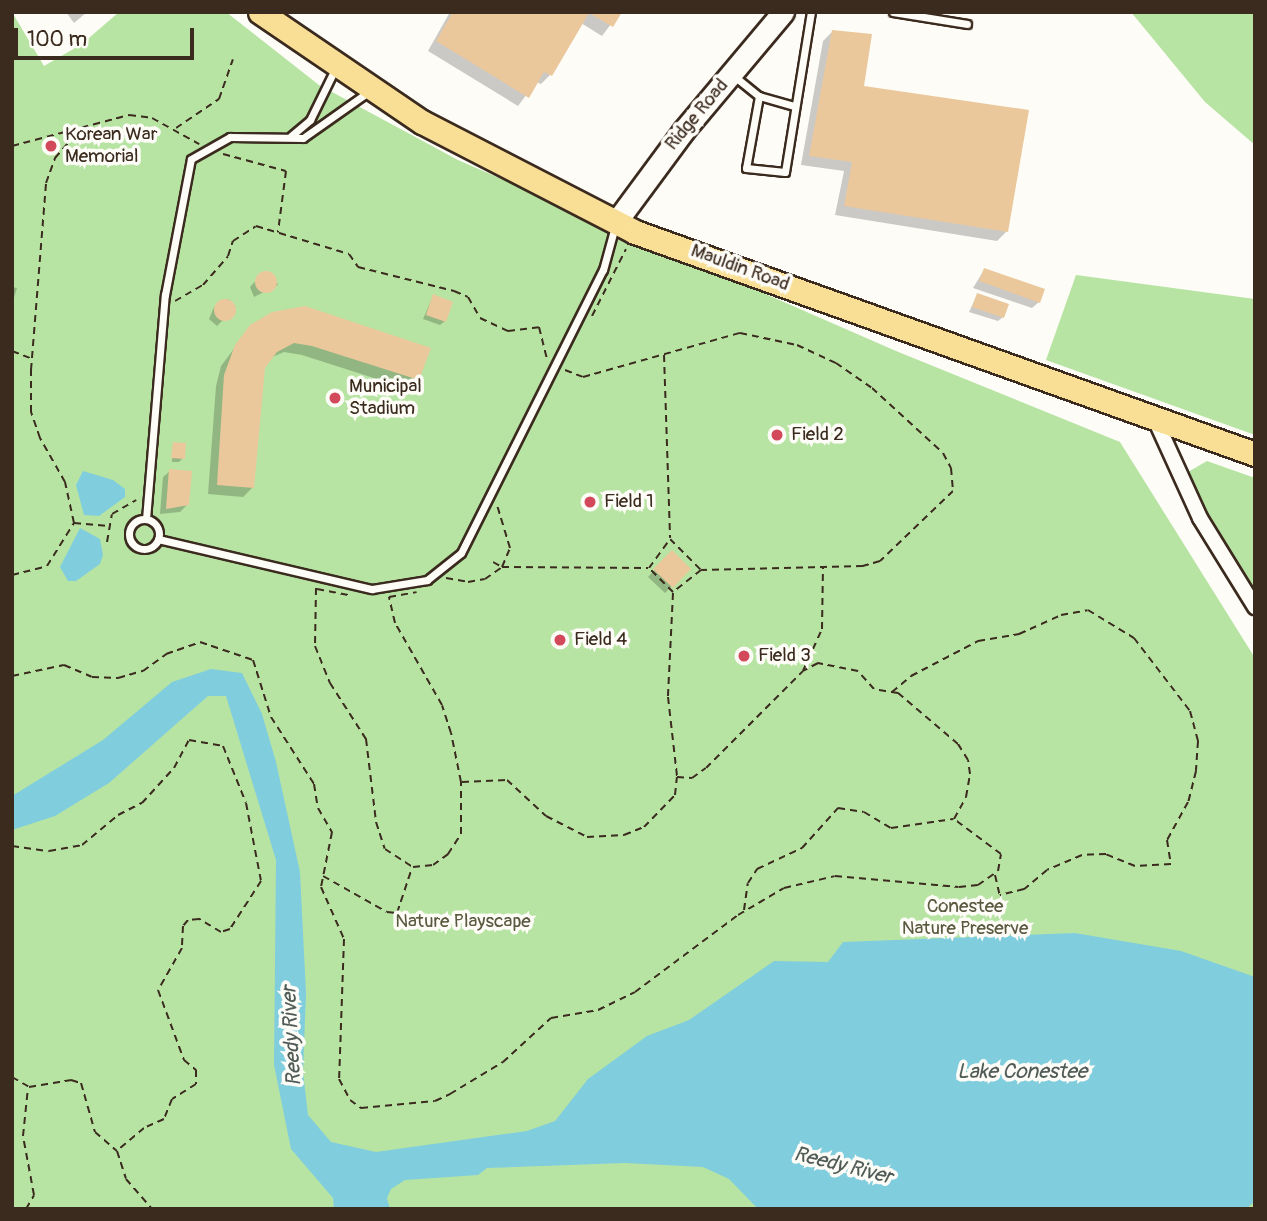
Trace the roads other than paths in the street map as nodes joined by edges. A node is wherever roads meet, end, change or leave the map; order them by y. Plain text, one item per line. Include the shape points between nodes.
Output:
1 (260, 12) edge
2 (783, 12) edge
3 (811, 12) edge
4 (893, 12) edge
5 (967, 24) dead end
6 (336, 66) junction
7 (732, 74) junction
8 (371, 90) junction
9 (759, 96) junction
10 (795, 106) junction
11 (291, 136) junction
12 (626, 227) junction
13 (1154, 417) junction
14 (1255, 454) edge
15 (146, 519) junction
16 (158, 539) junction
17 (1255, 607) edge

1 - 6 main road, Mauldin Road
2 - 7 street, Ridge Road
3 - 10 lane
4 - 5 lane
6 - 8 main road, Mauldin Road
6 - 11 lane via 310,120
7 - 9 lane
7 - 12 street, Ridge Road via 634,192
8 - 11 lane via 319,131 303,138
8 - 12 main road, Mauldin Road via 505,168
9 - 10 lane
9 - 10 lane via 746,168 785,172
11 - 15 lane via 230,137 191,159 165,295
12 - 13 main road, Mauldin Road
12 - 16 lane via 461,552 427,580 372,589
13 - 14 main road, Mauldin Road
13 - 17 street via 1200,518
15 - 16 lane via 157,526
15 - 16 lane via 131,525 131,541 145,549

